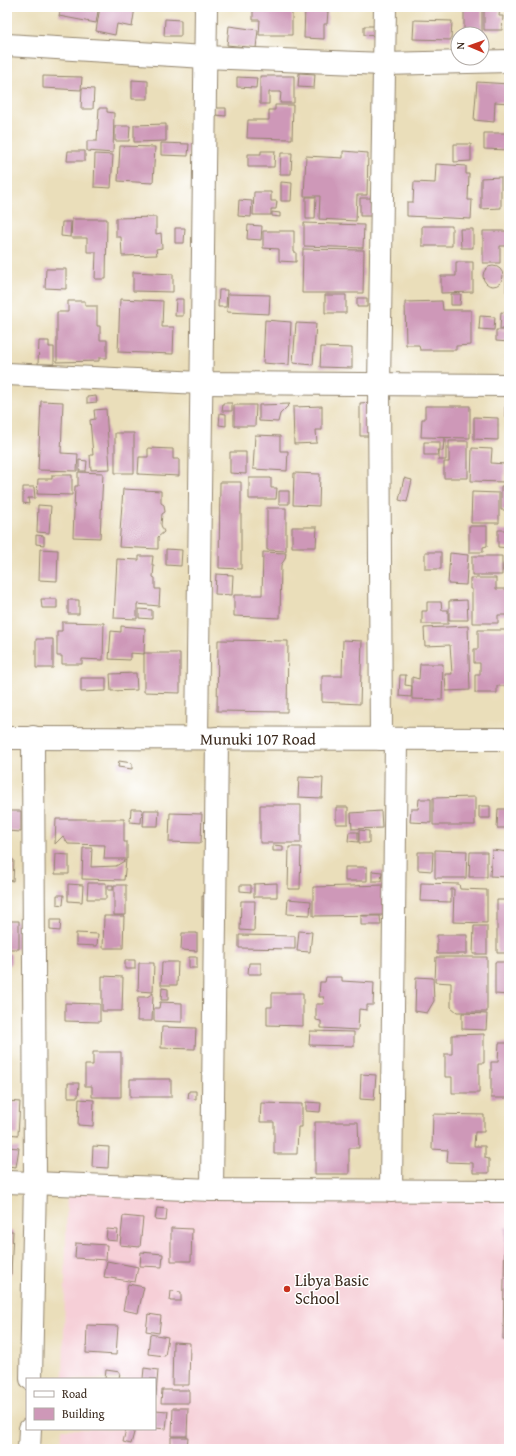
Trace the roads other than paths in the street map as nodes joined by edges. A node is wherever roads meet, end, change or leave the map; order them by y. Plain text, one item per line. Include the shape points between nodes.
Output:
1 (206, 7) edge
2 (385, 7) edge
3 (7, 45) edge
4 (205, 57) junction
5 (509, 61) edge
6 (384, 64) junction
7 (7, 374) edge
8 (201, 383) junction
9 (379, 385) junction
10 (509, 385) edge
11 (33, 737) junction
12 (7, 738) edge
13 (207, 738) junction
14 (388, 739) junction
15 (509, 739) edge
16 (7, 1182) edge
17 (35, 1182) junction
18 (212, 1190) junction
19 (391, 1191) junction
20 (509, 1191) edge
21 (31, 1378) edge
22 (30, 1430) edge
23 (29, 1449) edge

1 - 4 street
2 - 6 street
3 - 4 street
4 - 6 street
4 - 8 street
5 - 6 street
6 - 9 street
7 - 8 street
8 - 9 street
8 - 13 street
9 - 10 street
9 - 14 street
11 - 12 street, Munuki 107 Road
11 - 13 street, Munuki 107 Road
11 - 17 street
13 - 14 street, Munuki 107 Road
13 - 18 street
14 - 15 street, Munuki 107 Road
14 - 19 street
16 - 17 street
17 - 18 street
17 - 21 street
18 - 19 street
19 - 20 street
22 - 23 street

